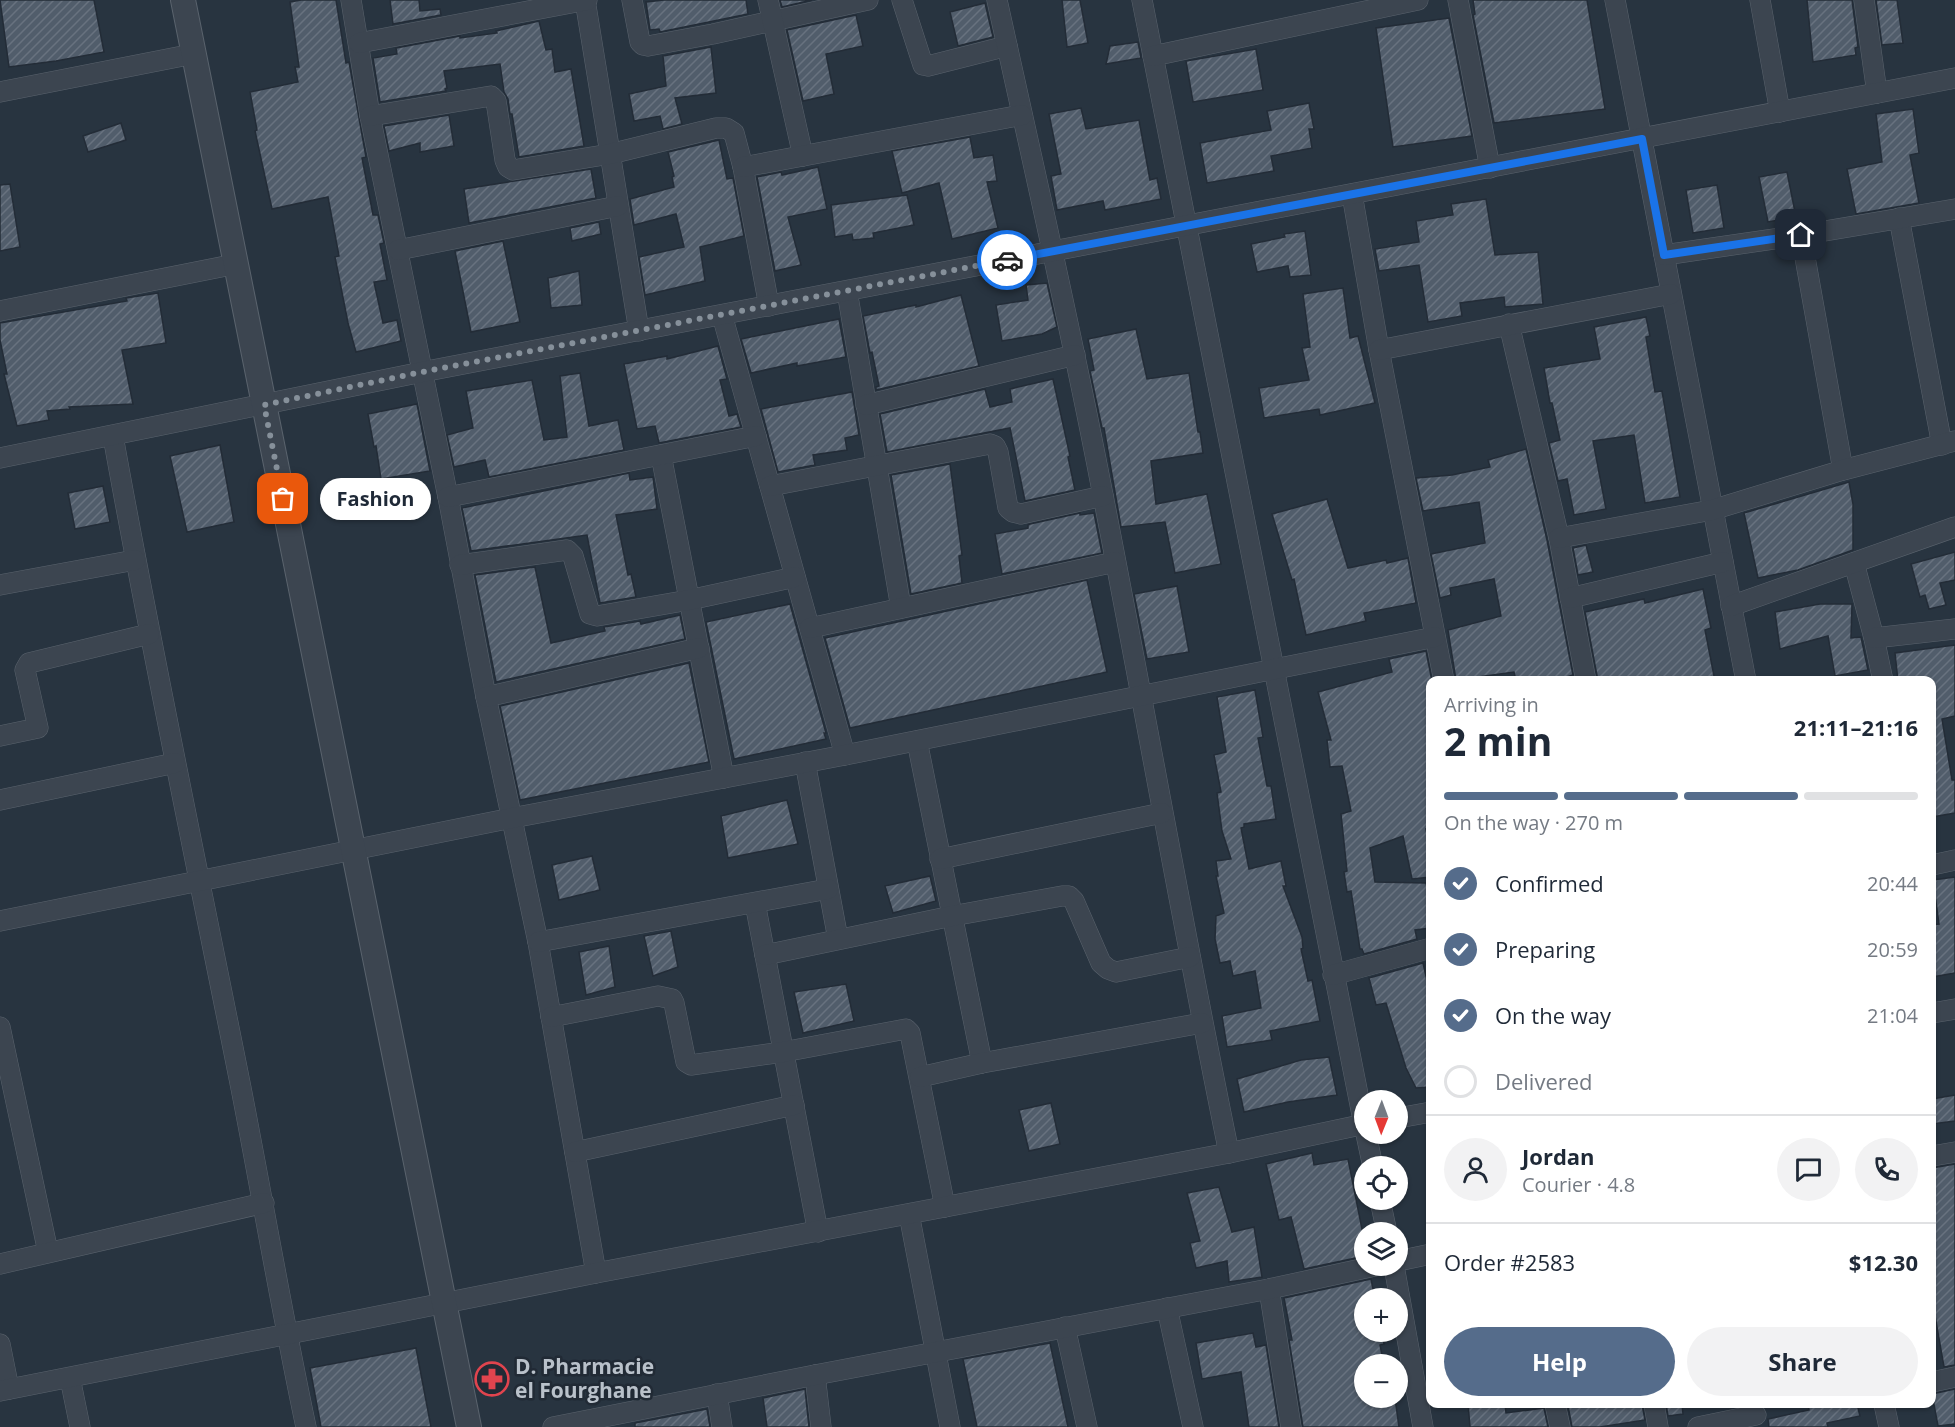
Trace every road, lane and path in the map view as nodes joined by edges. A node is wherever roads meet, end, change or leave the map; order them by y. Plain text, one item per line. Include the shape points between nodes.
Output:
1 (183, 0) edge
2 (351, 0) edge
3 (586, 0) edge
4 (632, 0) edge
5 (768, 0) edge
6 (868, 0) edge
7 (902, 0) edge
8 (997, 0) edge
9 (1142, 0) edge
10 (1419, 0) edge
11 (1458, 0) edge
12 (1615, 0) edge
13 (1760, 0) edge
14 (1864, 0) edge
15 (772, 20) junction
16 (359, 43) junction
17 (1007, 46) junction
18 (193, 54) junction
19 (1153, 56) junction
20 (1955, 78) edge
21 (0, 92) edge
22 (1877, 93) junction
23 (1780, 112) junction
24 (1022, 115) junction
25 (370, 116) junction
26 (1642, 139) junction
27 (609, 154) junction
28 (803, 156) junction
29 (743, 167) junction
30 (1490, 168) junction
31 (1352, 194) junction
32 (618, 206) junction
33 (1955, 209) edge
34 (1899, 218) junction
35 (1186, 226) junction
36 (1801, 235) junction
37 (398, 250) junction
38 (1052, 251) junction
39 (1664, 255) junction
40 (236, 264) junction
41 (847, 291) junction
42 (1671, 294) junction
43 (769, 306) junction
44 (0, 311) edge
45 (722, 315) junction
46 (1509, 324) junction
47 (639, 331) junction
48 (1379, 350) junction
49 (1075, 355) junction
50 (422, 372) junction
51 (264, 405) junction
52 (866, 405) junction
53 (113, 436) junction
54 (756, 436) junction
55 (1948, 443) edge
56 (661, 455) junction
57 (0, 458) edge
58 (876, 465) junction
59 (1843, 470) junction
60 (770, 486) junction
61 (1103, 496) junction
62 (448, 497) junction
63 (1712, 510) junction
64 (1955, 527) edge
65 (1558, 538) junction
66 (135, 560) junction
67 (1115, 562) junction
68 (1723, 562) junction
69 (1854, 563) junction
70 (460, 565) junction
71 (795, 577) junction
72 (0, 585) edge
73 (1570, 598) junction
74 (689, 600) junction
75 (1731, 606) junction
76 (901, 608) junction
77 (810, 628) junction
78 (1955, 629) edge
79 (149, 634) junction
80 (1436, 637) junction
81 (1874, 638) junction
82 (699, 648) junction
83 (1273, 669) junction
84 (1443, 676) edge
85 (1585, 676) edge
86 (1745, 676) edge
87 (1882, 676) edge
88 (1140, 696) junction
89 (486, 697) junction
90 (0, 736) edge
91 (917, 741) junction
92 (845, 755) junction
93 (805, 762) junction
94 (174, 764) junction
95 (724, 778) junction
96 (0, 800) edge
97 (1162, 813) junction
98 (512, 818) junction
99 (353, 851) junction
100 (940, 859) junction
101 (1955, 860) edge
102 (1936, 864) edge
103 (200, 882) junction
104 (828, 889) junction
105 (755, 903) junction
106 (952, 916) junction
107 (0, 921) edge
108 (838, 939) junction
109 (538, 942) junction
110 (1426, 949) edge
111 (765, 955) junction
112 (1190, 957) junction
113 (1334, 975) junction
114 (1955, 1009) edge
115 (1936, 1012) edge
116 (551, 1017) junction
117 (1202, 1023) junction
118 (0, 1027) edge
119 (783, 1052) junction
120 (982, 1063) junction
121 (920, 1077) junction
122 (1357, 1090) edge
123 (794, 1105) junction
124 (1426, 1113) edge
125 (1408, 1116) edge
126 (1354, 1130) edge
127 (575, 1152) junction
128 (1955, 1152) edge
129 (1229, 1153) junction
130 (1936, 1155) edge
131 (264, 1203) junction
132 (945, 1207) junction
133 (909, 1214) junction
134 (818, 1232) junction
135 (48, 1252) junction
136 (1426, 1255) edge
137 (1408, 1259) edge
138 (0, 1264) edge
139 (1354, 1271) edge
140 (596, 1273) junction
141 (1396, 1276) edge
142 (1269, 1289) junction
143 (443, 1305) junction
144 (1167, 1308) junction
145 (1065, 1327) junction
146 (286, 1336) junction
147 (0, 1344) edge
148 (937, 1352) junction
149 (815, 1375) junction
150 (1955, 1377) edge
151 (70, 1378) junction
152 (1936, 1381) edge
153 (4, 1390) edge
154 (717, 1394) junction
155 (1556, 1408) edge
156 (1655, 1408) edge
157 (1885, 1408) edge
158 (1757, 1415) edge
159 (606, 1422) edge
160 (1705, 1426) edge
161 (80, 1427) edge
162 (306, 1427) edge
163 (469, 1427) edge
164 (554, 1427) edge
165 (722, 1427) edge
166 (821, 1427) edge
167 (951, 1427) edge
168 (1087, 1427) edge
169 (1193, 1427) edge
170 (1291, 1427) edge
171 (1423, 1427) edge
172 (1560, 1427) edge
173 (1658, 1427) edge
174 (1889, 1427) edge

1 - 18 street
2 - 16 street
3 - 16 street
3 - 27 street
4 - 15 street via 643,45 648,46
5 - 15 street
6 - 15 street
7 - 17 street via 922,65
8 - 17 street
9 - 19 street
10 - 19 street
11 - 30 street
12 - 26 street
13 - 23 street
14 - 22 street
15 - 28 street
16 - 25 street
17 - 24 street
18 - 21 street
18 - 40 street
19 - 35 street
20 - 22 street
22 - 23 street
23 - 26 street
24 - 28 street
24 - 38 street
25 - 27 street via 491,96 496,101 505,160 513,170
25 - 37 street
26 - 30 street
26 - 39 street
27 - 29 street via 726,128 734,133
27 - 32 street
28 - 29 street
29 - 43 street
30 - 31 street
31 - 35 street
31 - 48 street
32 - 37 street
32 - 47 street
33 - 34 street
34 - 36 street
34 - 55 street
35 - 38 street
35 - 83 street
36 - 39 street
36 - 59 street
37 - 50 street
38 - 41 street
38 - 49 street
39 - 42 street
40 - 44 street
40 - 51 street
41 - 43 street
41 - 52 street
42 - 46 street
42 - 63 street
43 - 45 street
45 - 47 street
45 - 54 street
46 - 48 street
46 - 65 street
47 - 50 street
48 - 80 street
49 - 52 street
49 - 61 street
50 - 51 street
50 - 62 street
51 - 53 street
51 - 99 street
52 - 58 street
53 - 57 street
53 - 66 street
54 - 56 street
54 - 60 street
55 - 59 street
56 - 62 street
56 - 74 street
58 - 60 street
58 - 61 street via 990,444 998,452 1008,508 1013,512 1021,514
58 - 76 street
59 - 63 street
60 - 71 street
61 - 67 street
62 - 70 street
63 - 65 street
63 - 68 street
64 - 69 street
65 - 73 street
66 - 72 street
66 - 79 street
67 - 76 street
67 - 88 street
68 - 73 street
68 - 75 street
69 - 75 street
69 - 81 street
70 - 74 street via 567,550 573,556 593,616
70 - 89 street
71 - 74 street
71 - 77 street
73 - 85 street
74 - 82 street
75 - 86 street
76 - 77 street
77 - 92 street
78 - 81 street
79 - 90 street via 29,663 25,669 38,728
79 - 94 street
80 - 83 street
80 - 84 street
81 - 87 street
82 - 89 street
82 - 95 street
83 - 88 street
83 - 113 street
88 - 91 street
88 - 97 street
89 - 98 street
91 - 92 street
91 - 100 street
92 - 93 street
93 - 95 street
93 - 104 street
94 - 96 street
94 - 103 street
95 - 98 street
97 - 100 street
97 - 112 street
98 - 99 street
98 - 109 street
99 - 103 street
99 - 143 street
100 - 106 street
101 - 102 street
103 - 107 street
103 - 131 street
104 - 105 street
104 - 108 street
105 - 109 street
105 - 111 street
106 - 108 street
106 - 112 street via 1069,896 1101,963 1108,969 1116,972
106 - 120 street
108 - 111 street
109 - 116 street
110 - 113 street
111 - 119 street
112 - 117 street
113 - 122 street
114 - 115 street
116 - 119 street via 667,997 674,1003 688,1064
116 - 127 street
117 - 120 street
117 - 129 street
118 - 135 street
119 - 121 street via 906,1029
119 - 123 street
120 - 121 street
121 - 132 street
123 - 127 street
123 - 134 street
124 - 125 street
126 - 129 street
127 - 140 street
128 - 130 street
129 - 132 street
131 - 135 street
131 - 146 street
132 - 133 street
133 - 134 street
133 - 148 street
134 - 140 street
135 - 138 street
136 - 137 street
139 - 142 street
140 - 143 street
141 - 171 street
142 - 144 street
142 - 170 street
143 - 146 street
143 - 163 street
144 - 145 street
144 - 169 street
145 - 148 street
145 - 168 street
146 - 151 street
146 - 162 street
147 - 153 street
148 - 149 street
148 - 167 street
149 - 154 street
149 - 166 street
150 - 152 street
151 - 153 street
151 - 161 street
154 - 159 street
154 - 165 street
155 - 172 street
156 - 173 street
157 - 174 street
158 - 160 street
159 - 164 street

